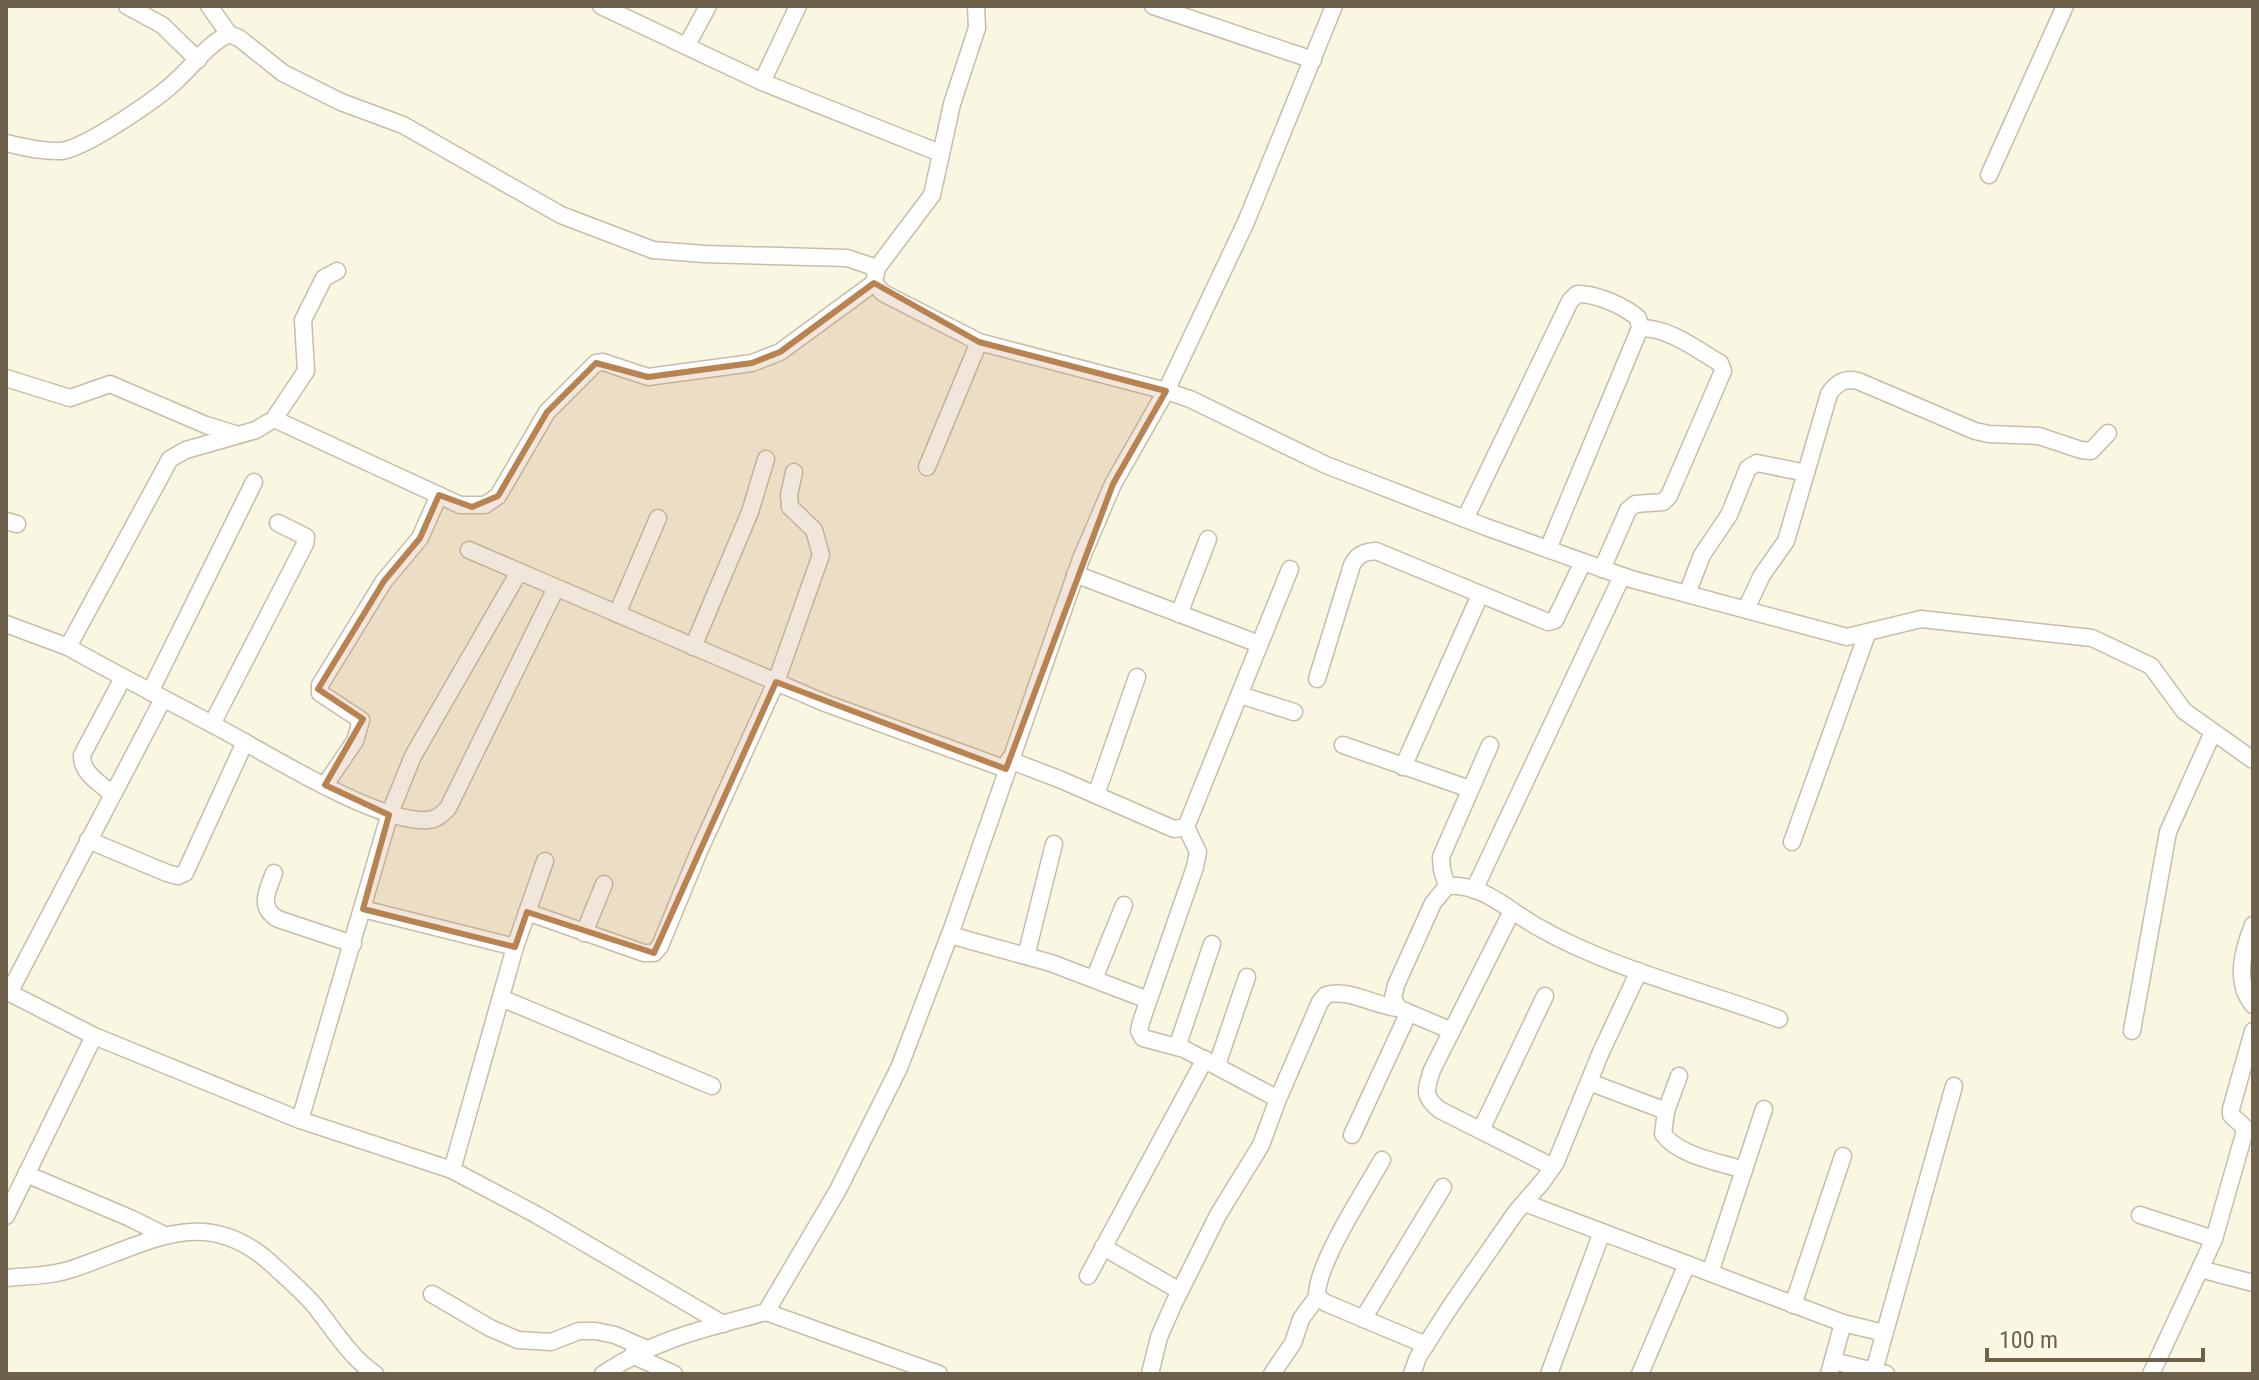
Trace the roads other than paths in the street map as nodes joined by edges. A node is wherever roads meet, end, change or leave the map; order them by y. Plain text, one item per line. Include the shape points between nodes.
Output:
1 (127, 6) edge
2 (209, 6) edge
3 (601, 6) edge
4 (708, 6) edge
5 (798, 6) edge
6 (976, 6) edge
7 (1153, 6) edge
8 (1334, 6) edge
9 (2065, 6) edge
10 (229, 34) junction
11 (687, 45) junction
12 (198, 60) junction
13 (1313, 60) junction
14 (762, 82) junction
15 (6, 143) edge
16 (940, 153) junction
17 (1989, 175) dead end
18 (337, 271) dead end
19 (875, 276) junction
20 (1640, 328) junction
21 (979, 342) junction
22 (6, 378) edge
23 (1166, 391) junction
24 (274, 419) junction
25 (2108, 433) dead end
26 (235, 434) junction
27 (766, 459) dead end
28 (927, 467) dead end
29 (794, 472) dead end
30 (1806, 473) junction
31 (254, 482) dead end
32 (439, 495) junction
33 (658, 518) dead end
34 (1465, 519) junction
35 (278, 523) dead end
36 (1208, 539) dead end
37 (1548, 549) junction
38 (469, 550) dead end
39 (1583, 562) junction
40 (1290, 569) dead end
41 (1602, 569) junction
42 (519, 572) junction
43 (1075, 574) junction
44 (1622, 576) junction
45 (556, 588) junction
46 (1687, 594) junction
47 (1480, 595) junction
48 (1746, 609) junction
49 (617, 614) junction
50 (1179, 614) junction
51 (6, 624) edge
52 (1867, 634) junction
53 (1259, 644) junction
54 (68, 647) junction
55 (693, 647) junction
56 (1137, 677) dead end
57 (123, 678) junction
58 (1317, 679) dead end
59 (776, 682) junction
60 (1240, 695) junction
61 (156, 696) junction
62 (1294, 712) dead end
63 (212, 724) junction
64 (2213, 732) junction
65 (245, 742) junction
66 (1343, 745) dead end
67 (1490, 745) dead end
68 (2253, 760) edge
69 (1008, 765) junction
70 (1403, 767) junction
71 (325, 785) junction
72 (1470, 789) junction
73 (112, 794) junction
74 (1096, 795) junction
75 (390, 813) junction
76 (1186, 827) junction
77 (88, 840) junction
78 (1792, 842) dead end
79 (1054, 844) dead end
80 (545, 861) dead end
81 (274, 873) dead end
82 (604, 884) dead end
83 (1447, 886) junction
84 (1474, 890) junction
85 (1124, 905) dead end
86 (363, 909) junction
87 (1512, 911) junction
88 (527, 912) junction
89 (2253, 925) edge
90 (584, 933) junction
91 (950, 935) junction
92 (353, 944) junction
93 (1212, 944) dead end
94 (515, 947) junction
95 (1026, 956) junction
96 (1639, 971) junction
97 (1247, 977) dead end
98 (1094, 979) junction
99 (8, 992) edge
100 (1545, 996) dead end
101 (501, 998) junction
102 (1148, 1000) junction
103 (2253, 1005) edge
104 (1403, 1011) junction
105 (1779, 1019) dead end
106 (1452, 1031) junction
107 (2132, 1031) dead end
108 (2253, 1031) edge
109 (94, 1036) junction
110 (1177, 1047) junction
111 (1211, 1062) junction
112 (1679, 1076) dead end
113 (1589, 1082) junction
114 (712, 1086) dead end
115 (1954, 1086) dead end
116 (1278, 1099) junction
117 (1764, 1109) dead end
118 (1666, 1111) junction
119 (300, 1120) junction
120 (1481, 1130) junction
121 (1352, 1135) dead end
122 (1843, 1156) dead end
123 (1382, 1160) dead end
124 (1553, 1167) junction
125 (452, 1170) junction
126 (1744, 1170) junction
127 (26, 1174) junction
128 (1443, 1187) dead end
129 (1525, 1203) junction
130 (2140, 1215) dead end
131 (6, 1216) edge
132 (1602, 1232) junction
133 (164, 1235) junction
134 (2214, 1239) junction
135 (1103, 1247) junction
136 (1687, 1264) junction
137 (2200, 1269) junction
138 (1710, 1273) junction
139 (1088, 1276) dead end
140 (6, 1278) edge
141 (2253, 1283) edge
142 (1180, 1291) junction
143 (432, 1294) dead end
144 (1317, 1297) junction
145 (1793, 1305) junction
146 (766, 1312) junction
147 (1363, 1319) junction
148 (1843, 1323) junction
149 (723, 1324) junction
150 (1884, 1333) junction
151 (1426, 1345) junction
152 (639, 1352) junction
153 (1831, 1368) edge
154 (1880, 1373) edge
155 (374, 1374) edge
156 (603, 1374) edge
157 (674, 1374) edge
158 (939, 1374) edge
159 (1150, 1374) edge
160 (1272, 1374) edge
161 (1412, 1374) edge
162 (1549, 1374) edge
163 (1640, 1374) edge
164 (2151, 1374) edge

1 - 12 street via 162,25
2 - 10 street
3 - 11 street
4 - 11 street
5 - 14 street
6 - 16 street via 977,28
7 - 13 street
8 - 13 street
9 - 17 street
10 - 12 street
10 - 19 street via 283,73 403,125 561,215 653,250 847,258
11 - 14 street
12 - 15 street via 170,87 83,145 63,151
13 - 23 street via 1246,222
14 - 16 street
16 - 19 street via 932,195
18 - 24 street via 324,278 303,320 306,371
19 - 21 street via 883,293
19 - 32 street via 780,352 752,363 648,377 596,363 547,412 498,496 472,507
20 - 34 street via 1630,311 1586,294 1570,301
20 - 37 street
20 - 41 street via 1668,332 1720,363 1723,371 1669,496 1628,510
21 - 23 street
21 - 28 street
22 - 26 street via 70,398 110,384
23 - 34 street via 1326,465
23 - 43 street via 1113,484
24 - 26 street
24 - 32 street
25 - 30 street via 2091,451 2039,436 1989,434 1850,379 1829,394
26 - 54 street via 170,459
27 - 55 street via 750,512
29 - 59 street via 790,507 814,530 821,555
30 - 46 street via 1757,463 1748,468
30 - 48 street via 1786,541
31 - 61 street
32 - 71 street via 420,538 384,581 320,685 320,693 361,720 355,741
33 - 49 street
34 - 37 street
35 - 63 street via 303,534 305,544
36 - 50 street
37 - 39 street
38 - 42 street
39 - 41 street
39 - 47 street via 1555,620 1541,621
40 - 53 street
41 - 44 street
42 - 45 street
42 - 75 street via 417,748
43 - 50 street
43 - 69 street
44 - 46 street
44 - 84 street
45 - 49 street
45 - 75 street via 448,808 428,820
46 - 48 street
47 - 58 street via 1376,551 1364,552 1352,565
47 - 70 street
48 - 52 street via 1847,637
49 - 55 street
50 - 53 street
51 - 54 street
52 - 64 street via 1921,619 2092,638 2151,666 2184,711
52 - 78 street
53 - 60 street
54 - 57 street
55 - 59 street
56 - 74 street
57 - 61 street
57 - 73 street via 82,755 87,772
59 - 69 street
59 - 90 street via 660,946 654,953 644,953
60 - 62 street
60 - 76 street
61 - 63 street
61 - 73 street
63 - 65 street
64 - 68 street
64 - 107 street via 2168,832
65 - 71 street
65 - 77 street via 185,873 167,873
66 - 70 street
67 - 72 street
69 - 74 street
69 - 91 street
70 - 72 street
71 - 75 street
72 - 83 street via 1441,857
73 - 77 street
74 - 76 street via 1174,829
75 - 86 street
76 - 102 street via 1198,852 1195,867
77 - 99 street
79 - 95 street
80 - 88 street
81 - 92 street via 266,896 269,914
82 - 90 street
83 - 84 street
83 - 104 street via 1433,903 1396,985 1393,998
84 - 87 street
85 - 98 street
86 - 92 street
86 - 94 street
87 - 96 street via 1597,956
87 - 106 street
88 - 90 street
88 - 94 street
89 - 103 street via 2242,973 2244,992
91 - 95 street
91 - 146 street via 899,1068 838,1190
92 - 119 street
93 - 110 street
94 - 101 street
95 - 98 street
96 - 105 street
96 - 113 street
97 - 111 street
98 - 102 street
99 - 109 street
100 - 120 street
101 - 114 street
101 - 125 street
102 - 110 street via 1140,1035
104 - 106 street
104 - 116 street via 1342,993 1326,995
104 - 121 street
106 - 120 street via 1432,1070 1427,1095 1440,1110
108 - 134 street via 2231,1109 2244,1134
109 - 119 street
109 - 127 street
110 - 111 street
111 - 116 street
111 - 135 street
112 - 118 street
113 - 118 street
113 - 124 street
115 - 150 street
116 - 142 street via 1261,1145
117 - 126 street
118 - 126 street via 1663,1134 1669,1142
119 - 125 street
120 - 124 street
122 - 145 street
123 - 144 street via 1324,1265
124 - 129 street
125 - 149 street
126 - 138 street
127 - 131 street
127 - 133 street
128 - 147 street
129 - 132 street
129 - 151 street
130 - 134 street
132 - 136 street
132 - 162 street
133 - 140 street via 68,1271
133 - 155 street via 206,1230 266,1258
134 - 137 street
135 - 139 street
135 - 142 street
136 - 138 street
136 - 163 street
137 - 141 street
137 - 164 street
138 - 145 street
142 - 159 street via 1159,1337
143 - 152 street via 518,1340 551,1342 579,1331 596,1331 615,1335
144 - 147 street
144 - 160 street
145 - 148 street
146 - 149 street
146 - 158 street
147 - 151 street
148 - 150 street
148 - 153 street
149 - 152 street via 680,1334
150 - 154 street
151 - 161 street
152 - 156 street
152 - 157 street
153 - 154 street

